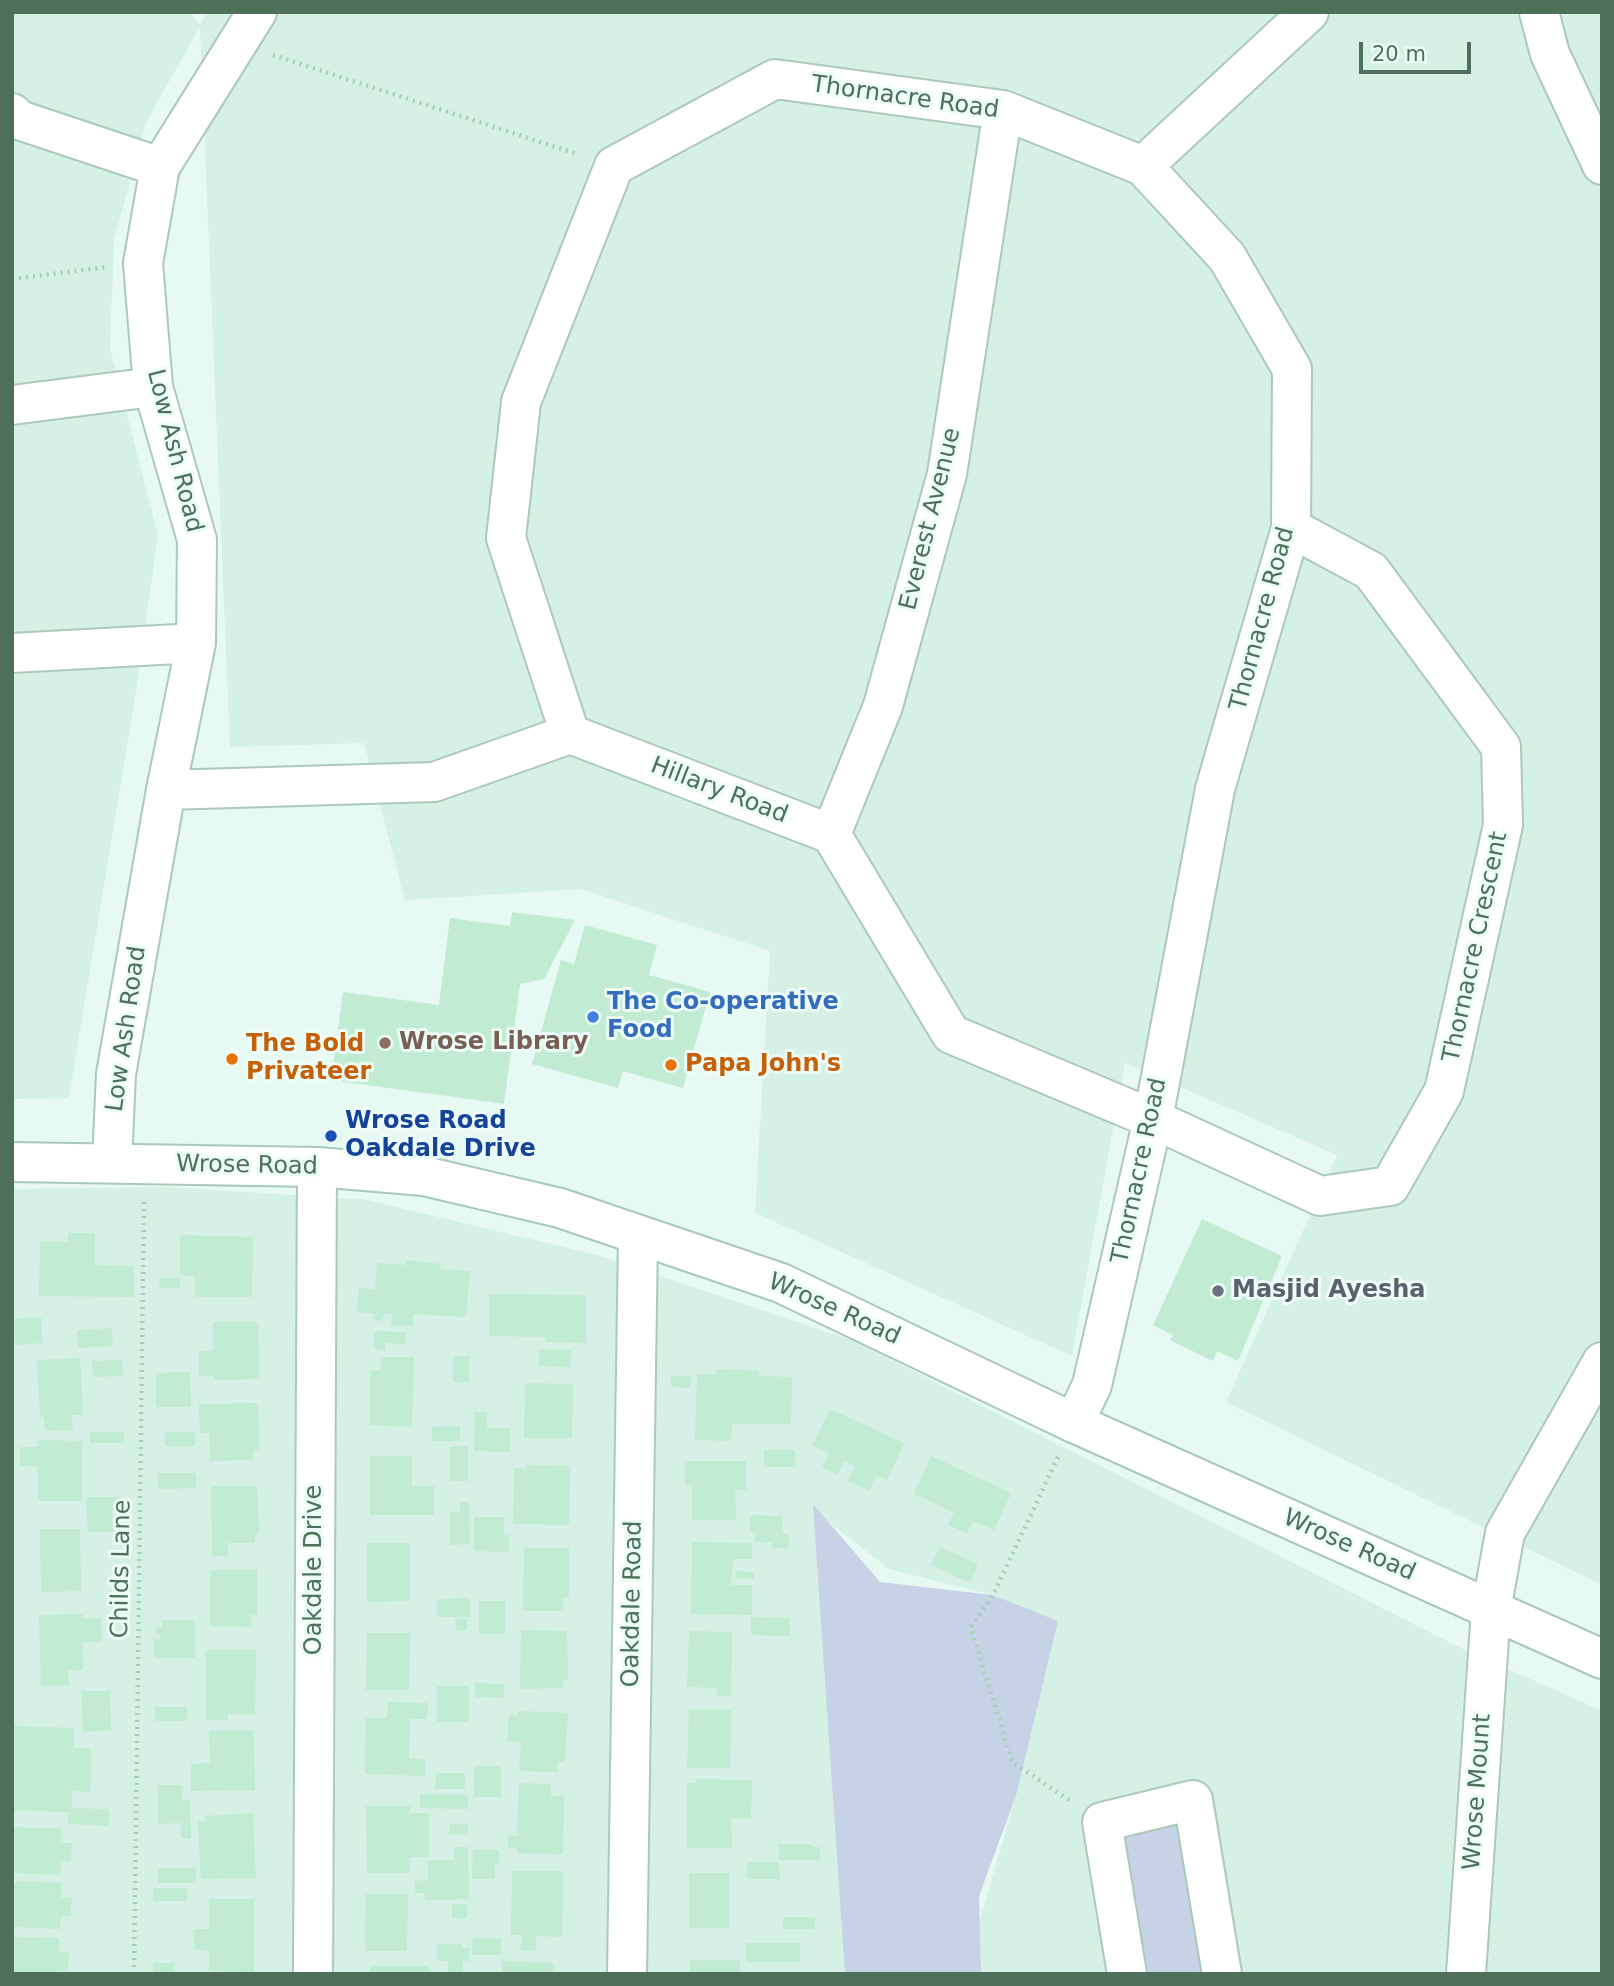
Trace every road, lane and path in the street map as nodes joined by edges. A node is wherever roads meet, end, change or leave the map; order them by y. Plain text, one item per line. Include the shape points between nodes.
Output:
1 (1309, 12) edge
2 (1539, 12) edge
3 (248, 28) edge
4 (1003, 110) junction
5 (14, 118) edge
6 (1602, 165) edge
7 (614, 166) junction
8 (1143, 166) junction
9 (160, 167) junction
10 (143, 263) junction
11 (12, 279) edge
12 (153, 387) junction
13 (12, 405) edge
14 (1291, 528) junction
15 (196, 643) junction
16 (12, 653) edge
17 (570, 734) junction
18 (166, 790) junction
19 (831, 834) junction
20 (1153, 1119) junction
21 (12, 1162) edge
22 (129, 1164) junction
23 (317, 1167) junction
24 (638, 1235) junction
25 (1602, 1362) edge
26 (1074, 1423) junction
27 (1491, 1610) junction
28 (1602, 1659) edge
29 (1102, 1822) junction
30 (134, 1974) edge
31 (313, 1974) edge
32 (627, 1974) edge
33 (1127, 1974) edge
34 (1222, 1974) edge
35 (1466, 1974) edge

1 - 8 street
2 - 6 street via 1550,54
3 - 7 path
3 - 9 street, Low Ash Road
4 - 7 street, Thornacre Road via 775,79
4 - 8 street, Thornacre Road
4 - 19 street, Everest Avenue via 947,474 883,706
5 - 9 street
7 - 17 street via 521,402 506,538
8 - 14 street, Thornacre Road via 1227,257 1292,369
9 - 10 street, Low Ash Road
10 - 11 path
10 - 12 street, Low Ash Road
12 - 13 street
12 - 15 street, Low Ash Road via 197,540
14 - 20 street, Thornacre Road via 1215,789
14 - 20 street, Thornacre Crescent via 1371,571 1502,747 1503,825 1444,1091 1390,1186 1320,1196
15 - 16 street
15 - 18 street, Low Ash Road
17 - 18 street via 434,782
17 - 19 street, Hillary Road
18 - 22 street, Low Ash Road via 116,1074
19 - 20 street via 951,1034
20 - 26 street, Thornacre Road via 1092,1385
21 - 22 street, Wrose Road
22 - 23 street, Wrose Road
22 - 30 path, Childs Lane
23 - 24 street, Wrose Road via 424,1176 560,1208
23 - 31 street, Oakdale Drive
24 - 26 street, Wrose Road via 781,1283
24 - 32 street, Oakdale Road
25 - 27 street, Wrose Mount via 1506,1534
26 - 27 street, Wrose Road
26 - 29 path via 993,1595 971,1627 1012,1762
27 - 28 street, Wrose Road
27 - 35 street, Wrose Mount
29 - 33 street
29 - 34 street via 1194,1800

